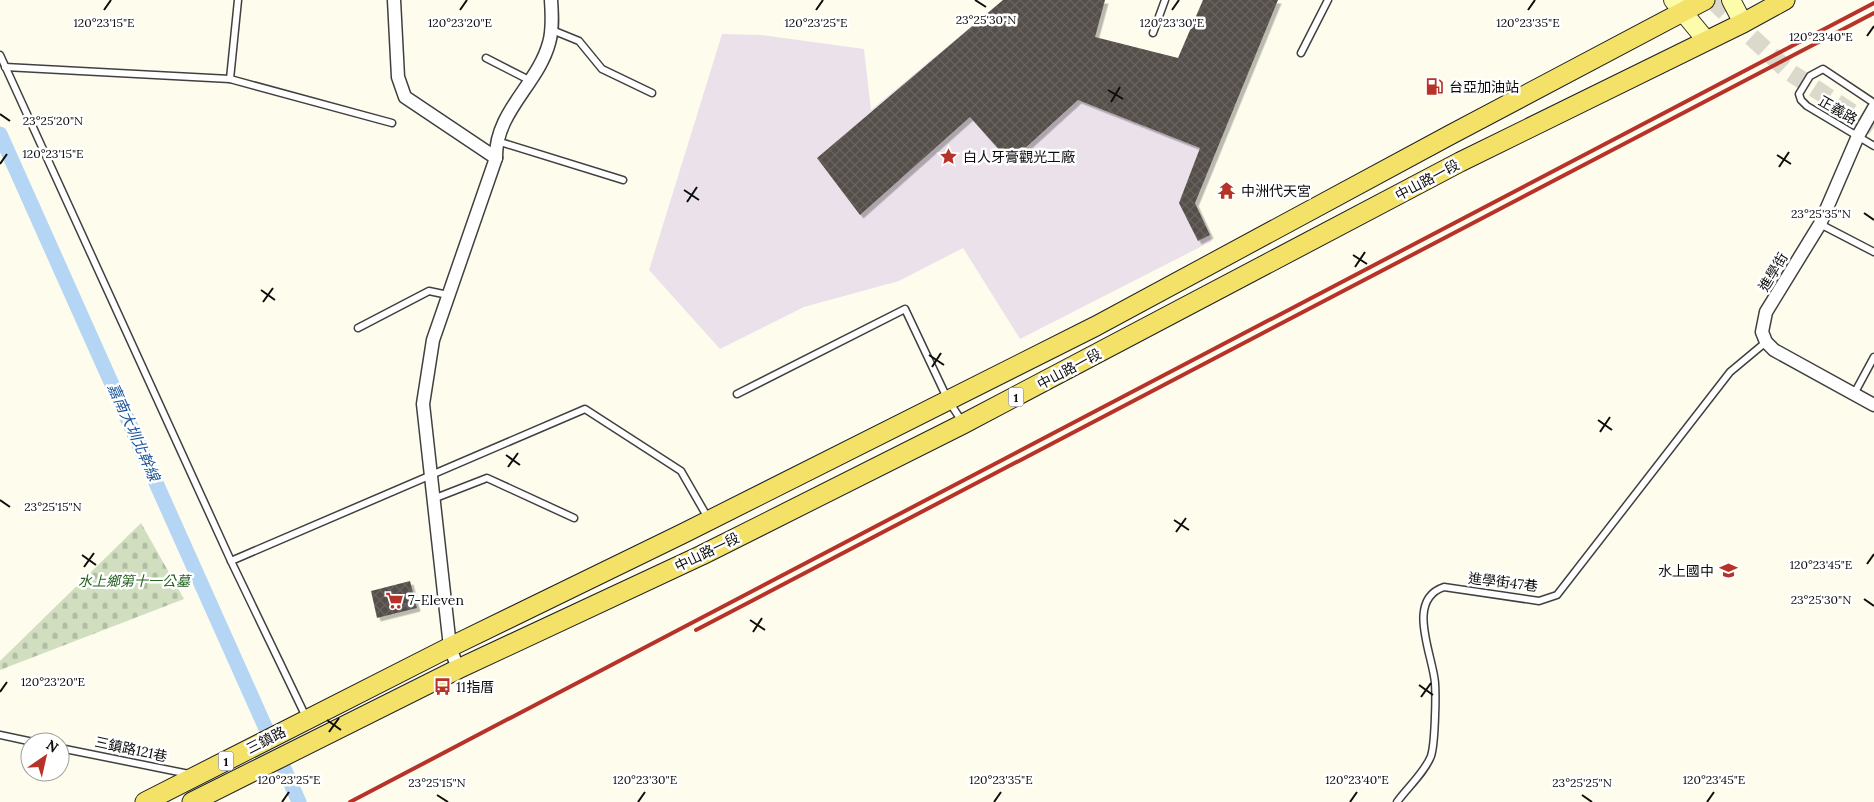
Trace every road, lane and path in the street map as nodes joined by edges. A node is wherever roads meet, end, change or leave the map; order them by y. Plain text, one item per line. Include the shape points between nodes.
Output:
1 (238, 0) edge
2 (394, 0) edge
3 (551, 0) edge
4 (1165, 0) edge
5 (1328, 0) edge
6 (1706, 0) edge
7 (1731, 0) edge
8 (1785, 0) edge
9 (1678, 6) edge
10 (1743, 23) junction
11 (550, 29) junction
12 (1153, 33) dead end
13 (1706, 40) junction
14 (1300, 53) dead end
15 (0, 55) edge
16 (486, 58) dead end
17 (6, 67) junction
18 (230, 79) junction
19 (528, 80) junction
20 (652, 93) dead end
21 (1874, 103) edge
22 (1874, 108) edge
23 (392, 123) dead end
24 (1450, 135) junction
25 (1858, 136) junction
26 (496, 141) junction
27 (1874, 146) edge
28 (496, 158) junction
29 (1460, 162) junction
30 (623, 180) dead end
31 (1820, 224) junction
32 (1874, 252) edge
33 (448, 294) junction
34 (358, 328) dead end
35 (1766, 342) junction
36 (1874, 357) edge
37 (737, 394) dead end
38 (1854, 394) junction
39 (948, 400) junction
40 (1874, 405) edge
41 (963, 424) junction
42 (430, 474) junction
43 (433, 499) junction
44 (574, 518) dead end
45 (709, 520) junction
46 (231, 561) junction
47 (450, 647) junction
48 (458, 669) junction
49 (308, 719) junction
50 (0, 735) edge
51 (20, 739) edge
52 (318, 739) joint
53 (70, 750) edge
54 (197, 775) junction
55 (145, 802) edge
56 (192, 802) edge
57 (1397, 802) edge

1 - 18 lane
2 - 28 street via 398,77 405,97
3 - 11 street
4 - 12 lane
5 - 14 lane
6 - 9 main road, 1
7 - 10 main road
8 - 10 main road, 1
9 - 13 main road
9 - 24 main road, 中山路一段 / 1
10 - 13 main road, 1
11 - 19 street via 549,43
11 - 20 lane via 579,41 602,69
13 - 29 main road, 中山路一段 / 1
15 - 17 lane
16 - 19 lane
17 - 18 lane
17 - 46 lane
18 - 23 lane
19 - 26 street
21 - 25 lane, 正義路 via 1823,70 1810,76 1800,94 1800,100 1807,106
22 - 25 street, 進學街
24 - 29 main road
24 - 39 main road, 中山路一段 / 1 via 1096,326
25 - 27 lane, 正義路
25 - 31 street, 進學街
26 - 28 street
26 - 30 lane
28 - 33 street
29 - 41 main road, 中山路一段 / 1
31 - 32 lane
31 - 35 street, 進學街 via 1766,312 1762,332
33 - 34 lane via 429,291
33 - 42 street via 433,340 423,404
35 - 38 street via 1774,350
35 - 57 lane, 進學街47巷 via 1730,372 1556,595 1539,601 1444,587 1427,599 1423,619 1435,683 1432,755
36 - 38 lane
37 - 39 lane via 905,309
38 - 40 street
39 - 41 lane
39 - 45 main road, 中山路一段 / 1
41 - 48 main road, 中山路一段 / 1 via 702,555
42 - 43 street
42 - 45 lane via 584,409 681,471
42 - 46 lane
43 - 44 lane via 487,478
43 - 47 street
45 - 47 main road, 中山路一段 / 1
46 - 49 lane
47 - 48 street
47 - 49 main road, 中山路一段 / 1
48 - 52 main road, 中山路一段 / 1
49 - 54 main road, 三鎮路 / 1
50 - 51 lane
52 - 56 main road, 三鎮路 / 1
53 - 54 lane, 三鎮路121巷
54 - 55 main road, 三鎮路 / 1

